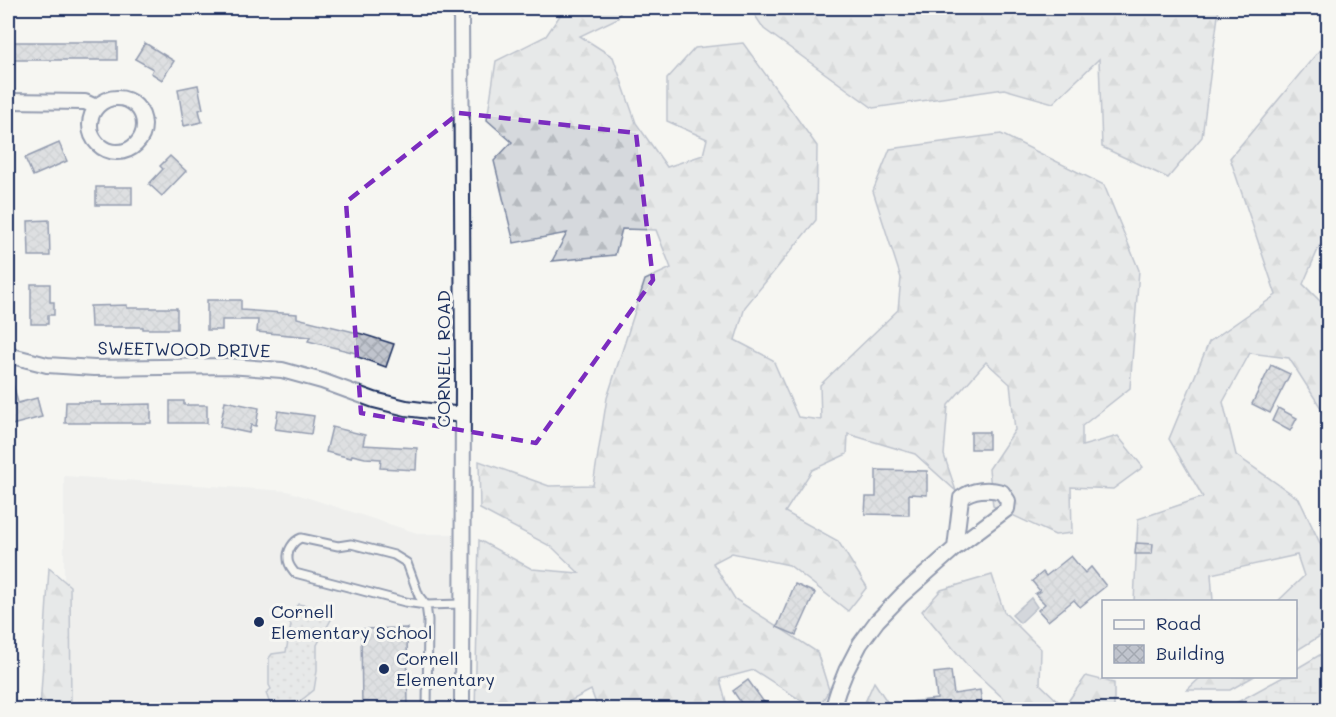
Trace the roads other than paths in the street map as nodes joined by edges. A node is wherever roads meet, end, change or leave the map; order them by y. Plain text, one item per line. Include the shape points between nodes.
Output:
1 (461, 8) edge
2 (8, 101) edge
3 (96, 107) junction
4 (8, 355) edge
5 (462, 415) junction
6 (955, 548) junction
7 (462, 604) junction
8 (426, 605) junction
9 (427, 710) edge
10 (462, 710) edge
11 (832, 710) edge

1 - 5 street, CORNELL ROAD
2 - 3 street via 85,102
3 - 3 street via 89,127 99,146 119,152 137,143 144,123 134,104 115,98
4 - 5 street, SWEETWOOD DRIVE via 46,365 94,368 228,366 282,370 374,400
5 - 7 street, CORNELL ROAD
6 - 6 street via 961,498 970,492 1002,492 1008,501 1007,509
6 - 11 street via 877,621 846,671
7 - 8 lane
7 - 10 street, CORNELL ROAD
8 - 8 lane via 406,563 394,555 351,544 338,546 301,538 291,548 288,559 296,573
8 - 9 lane

